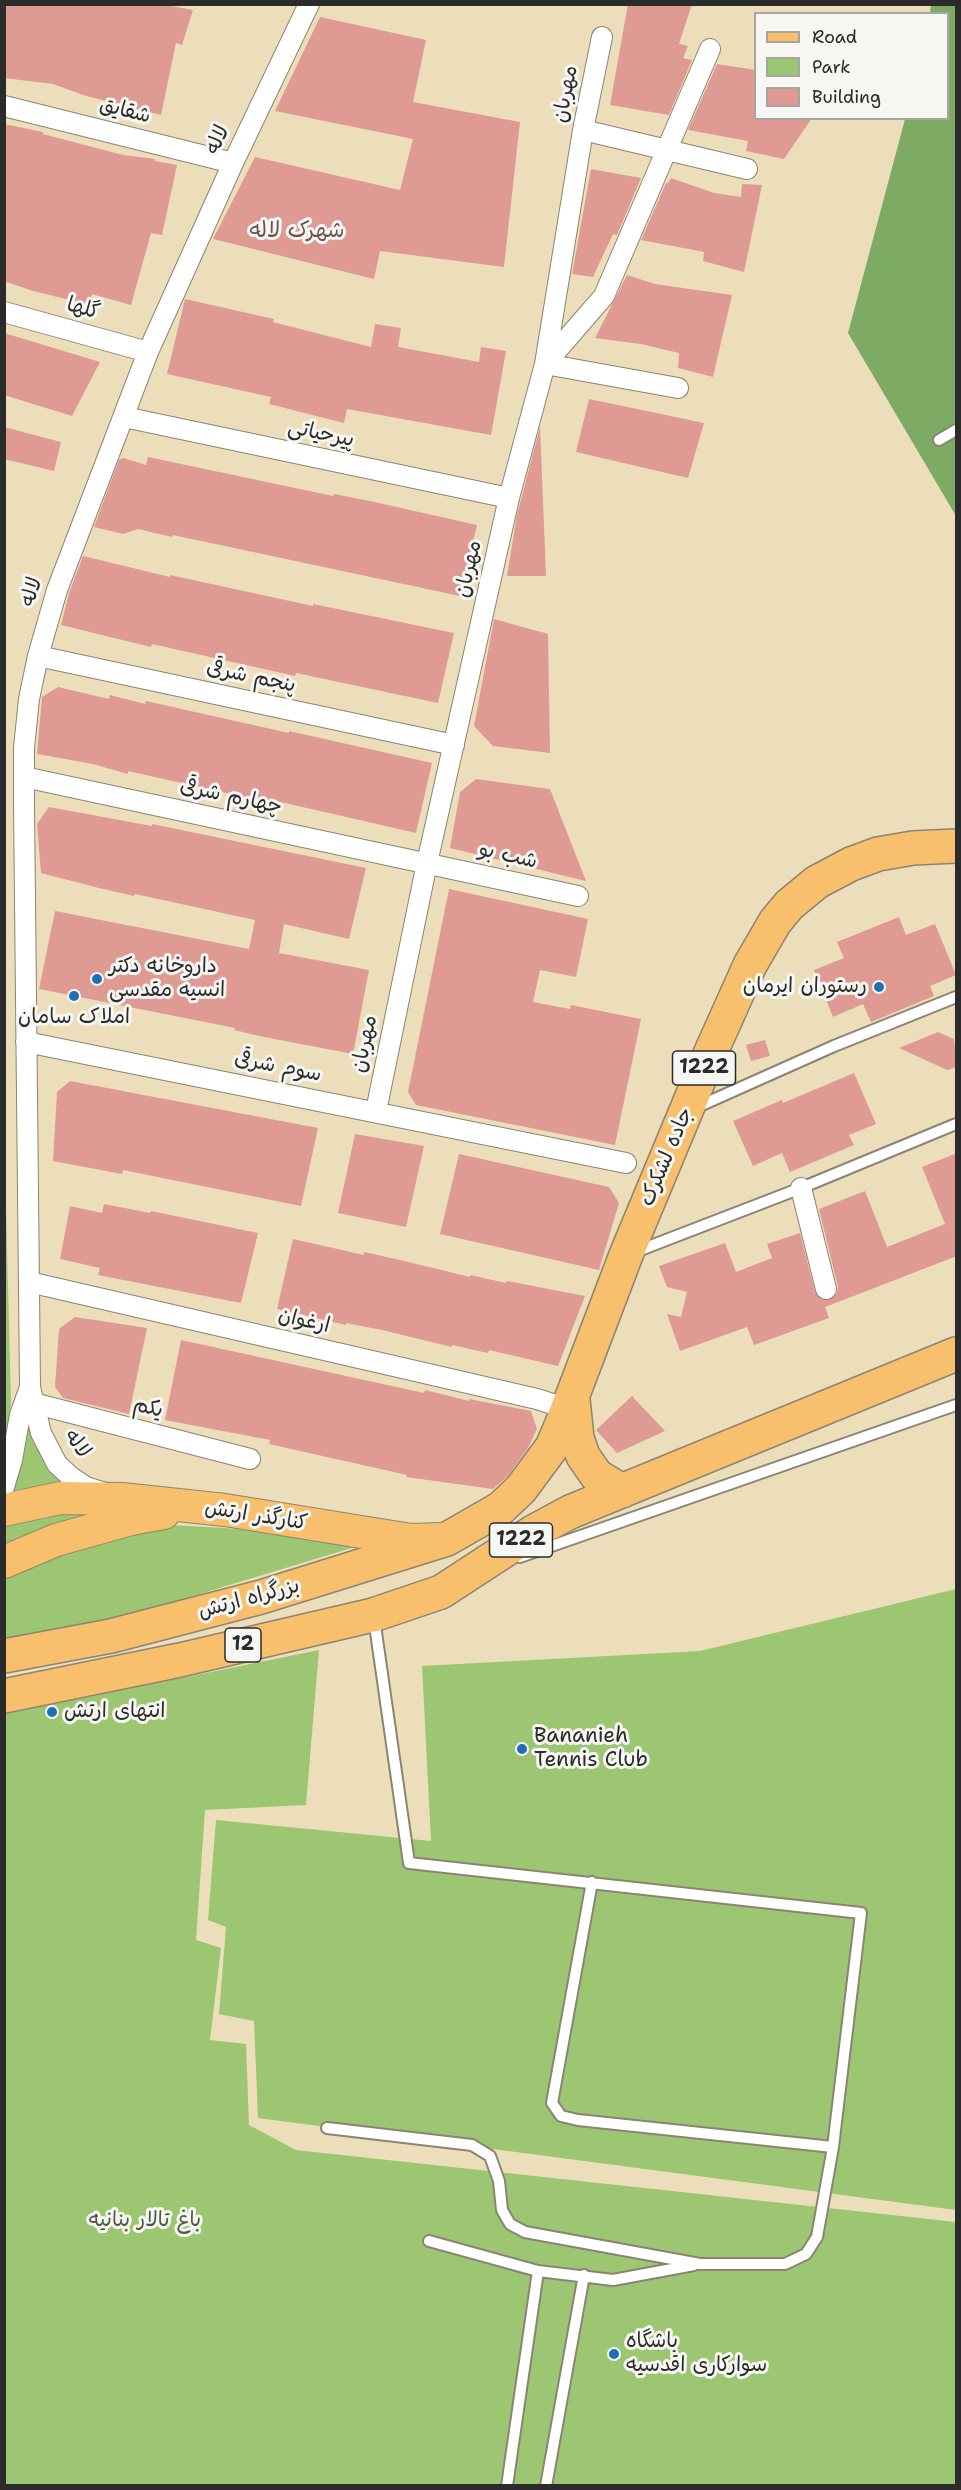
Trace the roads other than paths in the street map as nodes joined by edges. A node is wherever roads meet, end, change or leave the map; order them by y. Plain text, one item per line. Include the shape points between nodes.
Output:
1 (309, 4) edge
2 (602, 37) dead end
3 (710, 49) dead end
4 (4, 106) edge
5 (583, 130) junction
6 (667, 151) junction
7 (233, 163) junction
8 (747, 169) dead end
9 (4, 312) edge
10 (148, 352) junction
11 (545, 364) junction
12 (678, 388) dead end
13 (124, 417) junction
14 (957, 429) edge
15 (939, 440) dead end
16 (509, 498) junction
17 (38, 656) junction
18 (454, 745) junction
19 (24, 777) junction
20 (957, 846) edge
21 (428, 863) junction
22 (578, 896) dead end
23 (957, 997) edge
24 (26, 1042) junction
25 (376, 1111) junction
26 (686, 1112) junction
27 (957, 1124) edge
28 (626, 1163) dead end
29 (801, 1188) junction
30 (626, 1255) junction
31 (29, 1282) junction
32 (826, 1289) dead end
33 (957, 1354) edge
34 (32, 1395) junction
35 (570, 1402) junction
36 (957, 1405) edge
37 (250, 1458) dead end
38 (4, 1487) edge
39 (622, 1491) junction
40 (122, 1499) junction
41 (200, 1507) junction
42 (501, 1508) joint
43 (4, 1510) edge
44 (447, 1539) junction
45 (4, 1562) edge
46 (474, 1572) junction
47 (373, 1615) junction
48 (4, 1656) edge
49 (4, 1696) edge
50 (592, 1882) junction
51 (327, 2128) dead end
52 (833, 2148) junction
53 (429, 2241) dead end
54 (700, 2264) junction
55 (538, 2271) junction
56 (584, 2275) junction
57 (507, 2486) edge
58 (546, 2486) edge

1 - 7 street, لاله
2 - 5 street, مهربان
3 - 6 street
4 - 7 street, شقایق
5 - 6 street
5 - 11 street, مهربان
6 - 8 street
6 - 11 street via 604,296
7 - 10 street, لاله
9 - 10 street, گلها
10 - 13 street, لاله
11 - 12 street
11 - 16 street, مهربان
13 - 16 street, پیرحیاتی
13 - 17 street, لاله via 68,558
14 - 15 lane
16 - 18 street, مهربان
17 - 18 street, پنجم شرقی
17 - 19 street, لاله via 25,724
18 - 21 street, مهربان
19 - 21 street, چهارم شرقی
19 - 24 street, لاله
20 - 26 highway, جاده لشکرک / 1222 via 878,854 817,882 789,905 750,965
21 - 22 street, شب بو
21 - 25 street, مهربان
23 - 26 lane
24 - 25 street, سوم شرقی
24 - 31 street, لاله
25 - 28 street, سوم شرقی
26 - 30 highway, جاده لشکرک / 1222
27 - 29 lane
29 - 30 lane
29 - 32 street
30 - 35 highway, جاده لشکرک / 1222
31 - 34 street, لاله
31 - 35 street, ارغوان via 537,1399
33 - 39 highway, 1222
34 - 37 street, یکم
34 - 38 street, لاله via 20,1415
34 - 40 street, لاله via 41,1433 57,1464 86,1487
35 - 39 highway, 1222 via 583,1456 597,1476
35 - 42 highway, جاده لشکرک / 1222 via 552,1447 521,1489
36 - 46 lane
39 - 46 highway, بزرگراه ارتش / 1222 via 533,1532
40 - 41 main road, کنارگذر ارتش
40 - 43 main road, کنارگذر ارتش via 60,1497
41 - 44 main road, کنارگذر ارتش via 411,1540
41 - 45 main road via 132,1519 65,1537
42 - 44 highway, کنارگذر ارتش / 1222
44 - 46 highway
44 - 48 highway, بزرگراه ارتش / 12 via 261,1598 111,1636
46 - 47 highway, بزرگراه ارتش / 12 via 441,1592
47 - 49 highway, بزرگراه ارتش / 12
47 - 50 lane via 409,1863
50 - 52 lane via 861,1913
50 - 52 lane via 552,2103 561,2116
51 - 54 lane via 472,2145 490,2156 499,2181 502,2210 510,2224 525,2232
52 - 54 lane via 817,2237 806,2254 785,2264
53 - 55 lane
54 - 56 lane via 613,2280
55 - 56 lane
55 - 57 lane
56 - 58 lane

